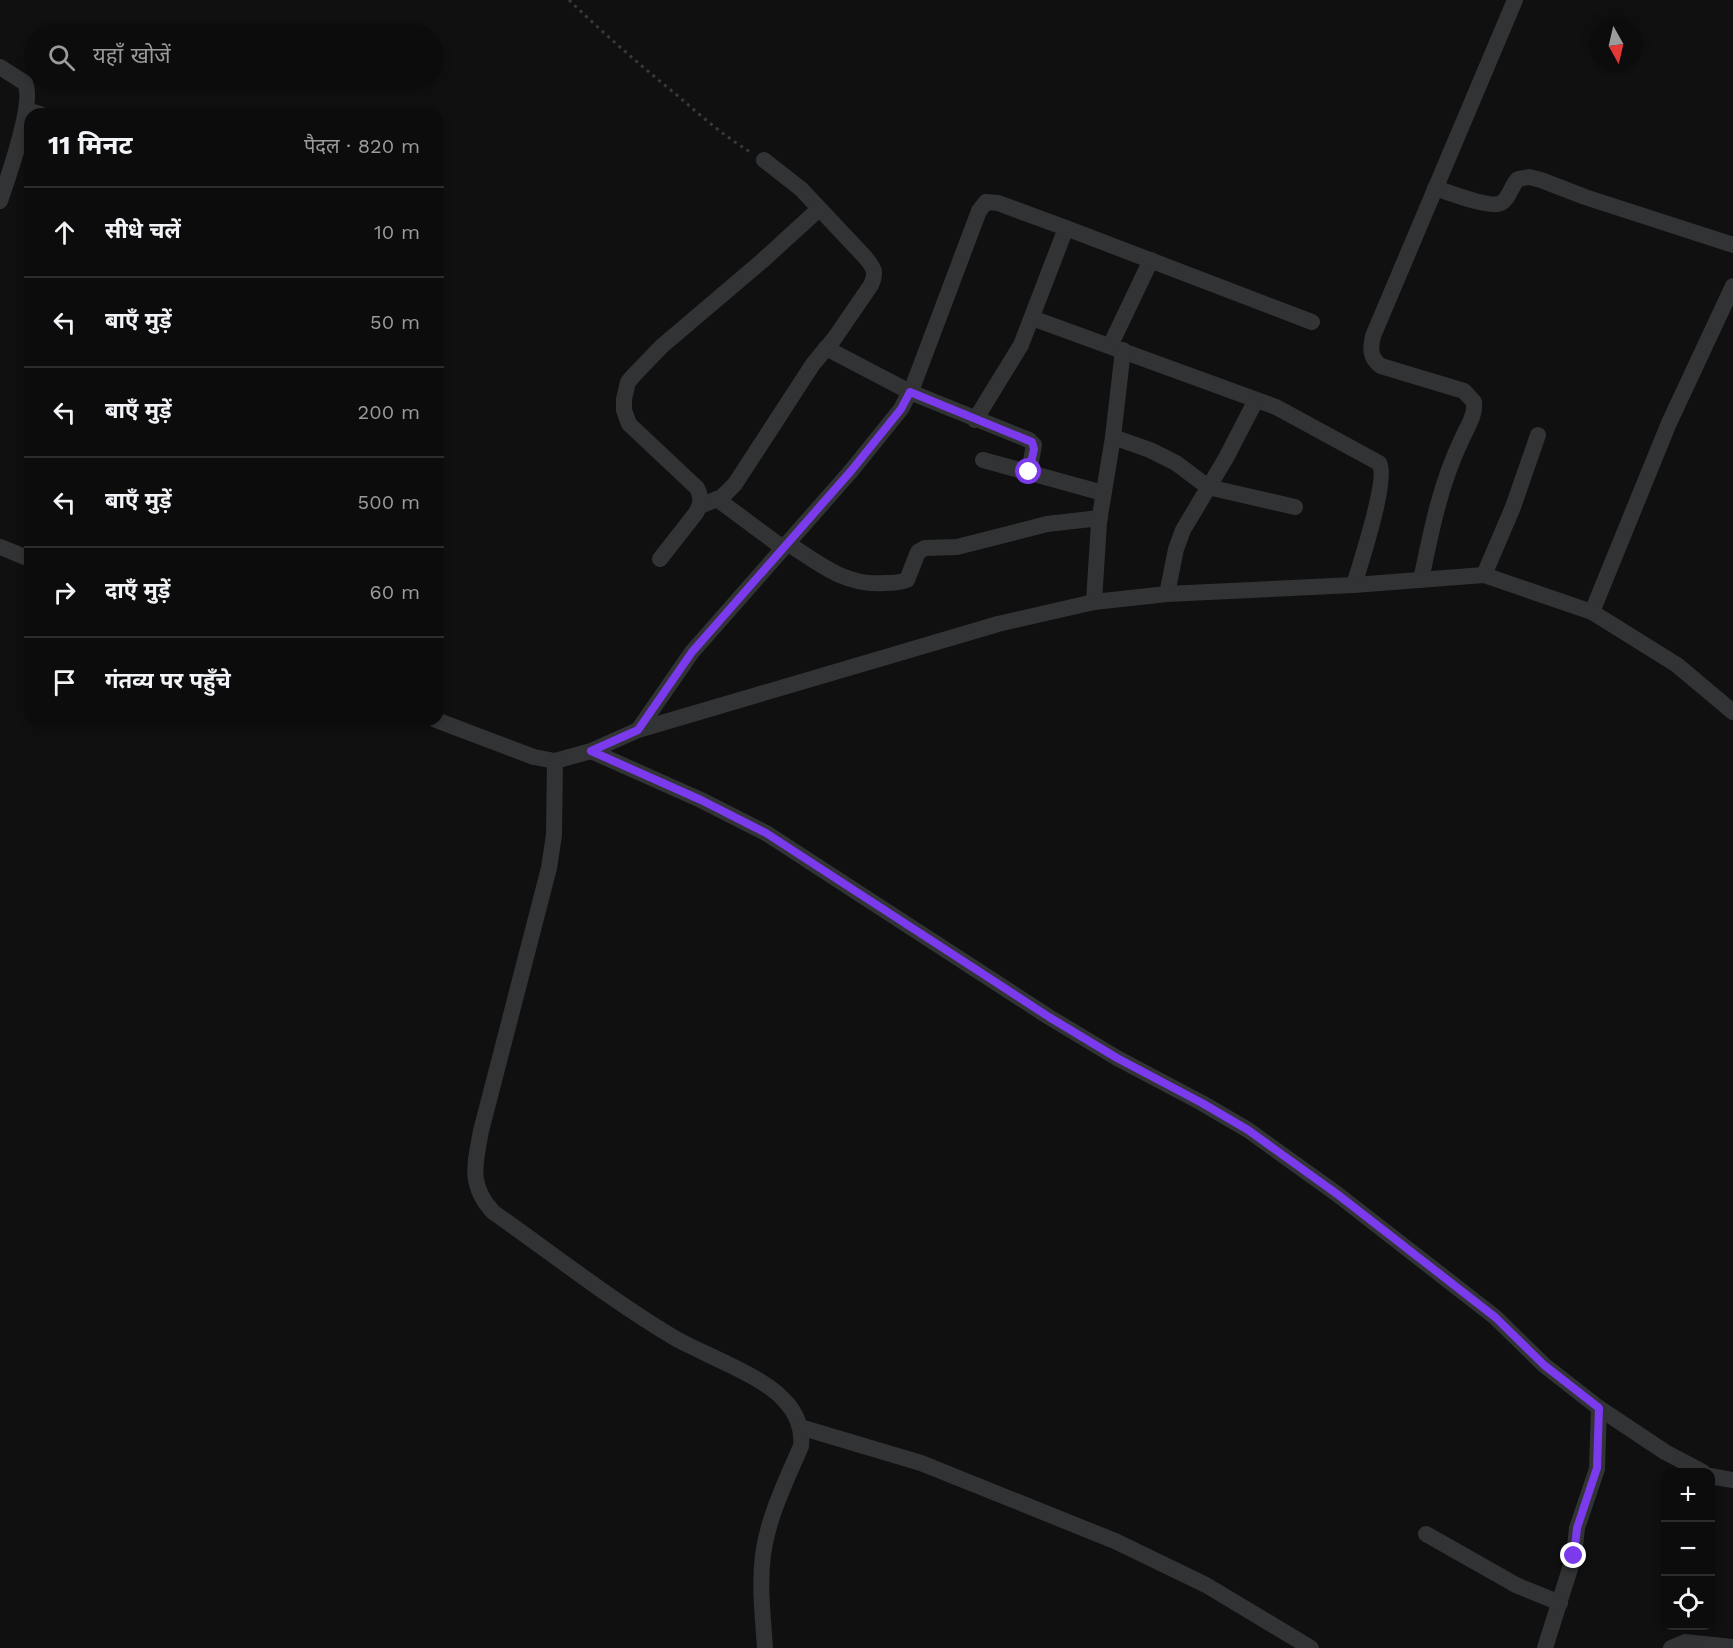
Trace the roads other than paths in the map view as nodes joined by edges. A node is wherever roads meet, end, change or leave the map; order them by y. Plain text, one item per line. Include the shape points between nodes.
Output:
1 (1515, 0) edge
2 (0, 67) edge
3 (24, 82) edge
4 (27, 90) edge
5 (32, 108) edge
6 (24, 134) edge
7 (764, 160) road end
8 (1435, 188) junction
9 (0, 201) edge
10 (819, 209) junction
11 (1066, 228) junction
12 (1733, 245) edge
13 (1151, 260) junction
14 (1733, 286) edge
15 (1032, 318) junction
16 (1312, 322) dead end
17 (826, 348) junction
18 (1117, 348) junction
19 (910, 392) junction
20 (1256, 400) junction
21 (975, 420) junction
22 (1538, 435) dead end
23 (1113, 437) junction
24 (983, 460) dead end
25 (1029, 472) junction
26 (1208, 488) junction
27 (1103, 493) junction
28 (717, 499) junction
29 (700, 506) junction
30 (1295, 507) dead end
31 (1100, 518) junction
32 (785, 545) junction
33 (0, 547) edge
34 (24, 557) edge
35 (660, 559) dead end
36 (1484, 575) junction
37 (1421, 580) junction
38 (1354, 585) junction
39 (1167, 594) junction
40 (1094, 602) junction
41 (1592, 612) junction
42 (1733, 712) edge
43 (444, 723) edge
44 (638, 730) junction
45 (591, 751) junction
46 (555, 761) junction
47 (1599, 1408) junction
48 (800, 1427) junction
49 (1694, 1468) edge
50 (1715, 1477) edge
51 (1733, 1480) edge
52 (1426, 1534) dead end
53 (1560, 1603) junction
54 (1733, 1647) edge
55 (765, 1648) edge
56 (1311, 1648) edge
57 (1545, 1648) edge
58 (1671, 1648) edge

1 - 8 street
2 - 3 street
4 - 5 street
6 - 9 street
7 - 10 street via 787,176
8 - 12 street via 1497,204 1518,179 1528,177
8 - 37 street via 1371,347 1374,361 1381,366 1464,391 1474,402 1474,413 1437,506
10 - 17 street via 866,256 875,271 871,285
10 - 29 street via 662,346 634,375 625,391 624,410 629,424 697,488
11 - 13 street
11 - 15 street
11 - 19 street via 998,203 982,205
13 - 16 street
13 - 18 street
14 - 41 street via 1669,423
15 - 18 street
15 - 21 street via 1010,366
17 - 19 street
17 - 28 street via 735,484
18 - 20 street
18 - 23 street
19 - 21 street
19 - 32 street via 874,444
20 - 26 street
20 - 38 street via 1382,466 1380,491
21 - 25 street via 1032,442
22 - 36 street
23 - 26 street via 1176,463
23 - 27 street
24 - 25 street
25 - 27 street
26 - 30 street
26 - 39 street via 1183,530
27 - 31 street
28 - 29 street
28 - 32 street
29 - 35 street
31 - 32 street via 1047,524 957,547 925,548 918,552 907,580 891,583 847,579
31 - 40 street
32 - 44 street via 692,652
33 - 34 street
36 - 37 street
36 - 41 street
37 - 38 street
38 - 39 street
39 - 40 street
40 - 44 street via 998,624
41 - 42 street via 1677,665
43 - 46 street via 534,757
44 - 45 street
45 - 46 street
45 - 47 street via 701,800 780,841 1049,1017 1248,1130 1495,1317 1544,1365
46 - 48 street via 554,835 549,868 481,1131 475,1163 477,1190 493,1212 641,1317 767,1386 784,1400
47 - 49 street
47 - 53 street via 1597,1468 1577,1528 1574,1556
48 - 55 street via 801,1446 769,1526 763,1555
48 - 56 street via 921,1463 1115,1541 1206,1585
50 - 51 street
52 - 53 street via 1516,1585
53 - 57 street
54 - 58 street via 1680,1642

